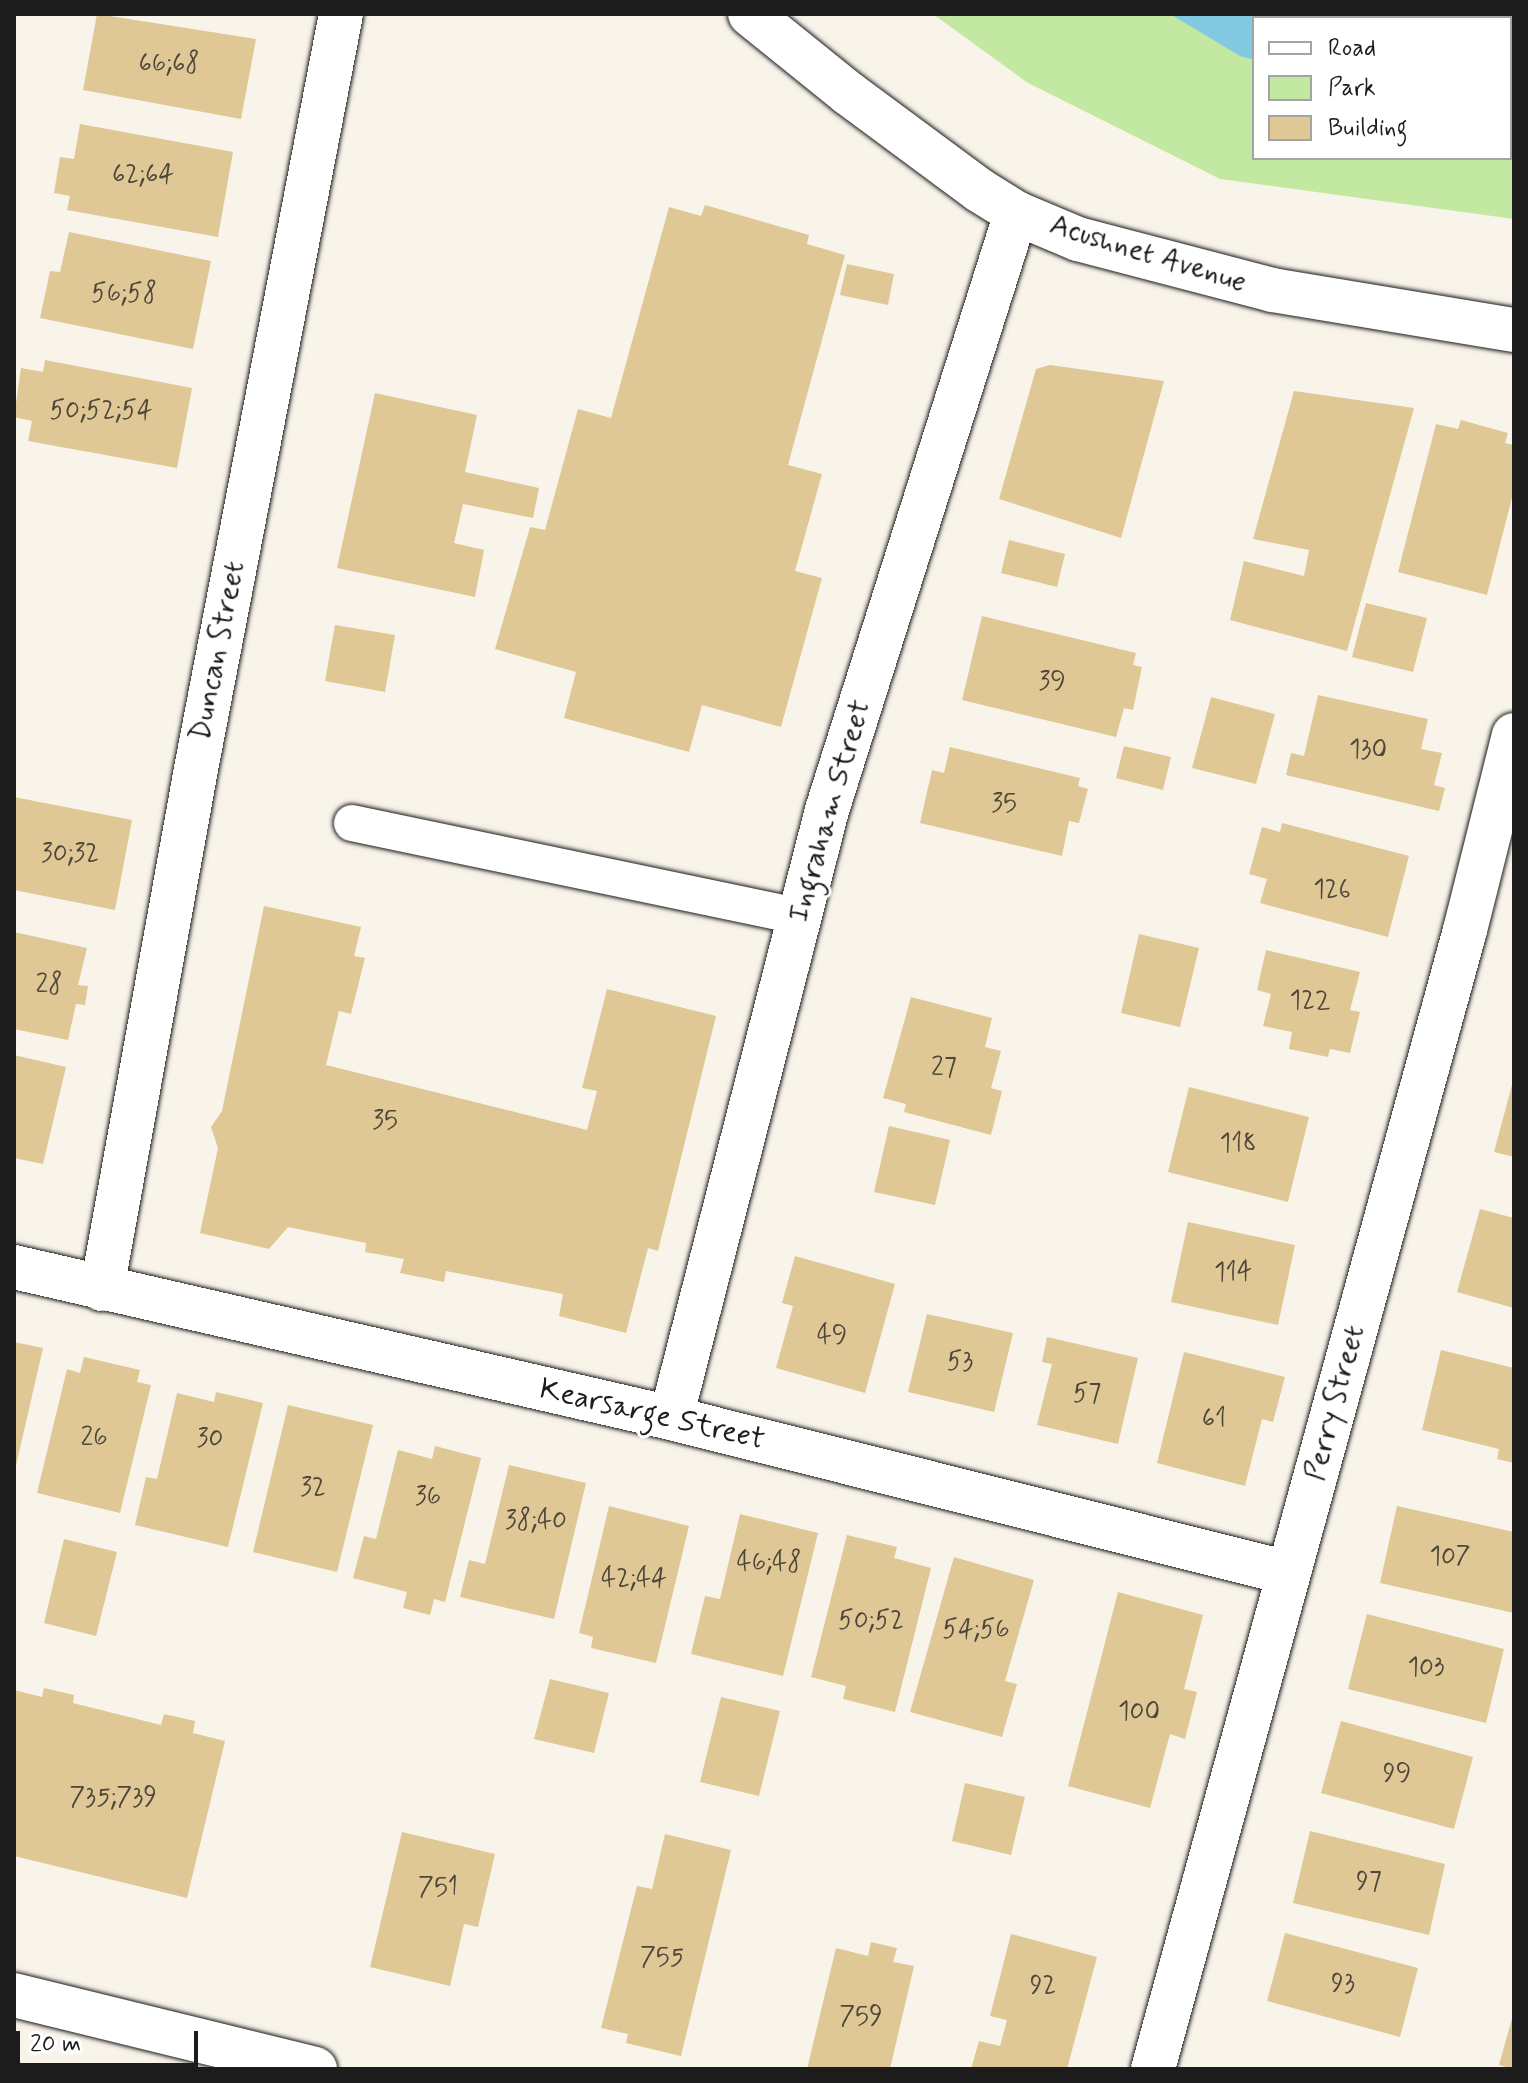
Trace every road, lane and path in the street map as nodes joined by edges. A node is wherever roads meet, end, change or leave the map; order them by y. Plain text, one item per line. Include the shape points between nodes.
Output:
1 (341, 14) edge
2 (750, 14) edge
3 (1016, 213) junction
4 (1514, 330) edge
5 (1514, 735) edge
6 (352, 823) dead end
7 (799, 916) junction
8 (14, 1267) edge
9 (102, 1289) junction
10 (671, 1418) junction
11 (1288, 1573) junction
12 (14, 1995) edge
13 (315, 2069) edge
14 (1153, 2069) edge

1 - 9 street, Duncan Street
2 - 3 street, Acushnet Avenue via 942,164
3 - 4 street, Acushnet Avenue via 1143,259 1272,290
3 - 7 street, Ingraham Street via 827,810
5 - 11 street, Perry Street
6 - 7 lane
7 - 10 street, Ingraham Street
8 - 9 street, Kearsarge Street
9 - 10 street, Kearsarge Street
10 - 11 street, Kearsarge Street
11 - 14 street, Perry Street
12 - 13 street

